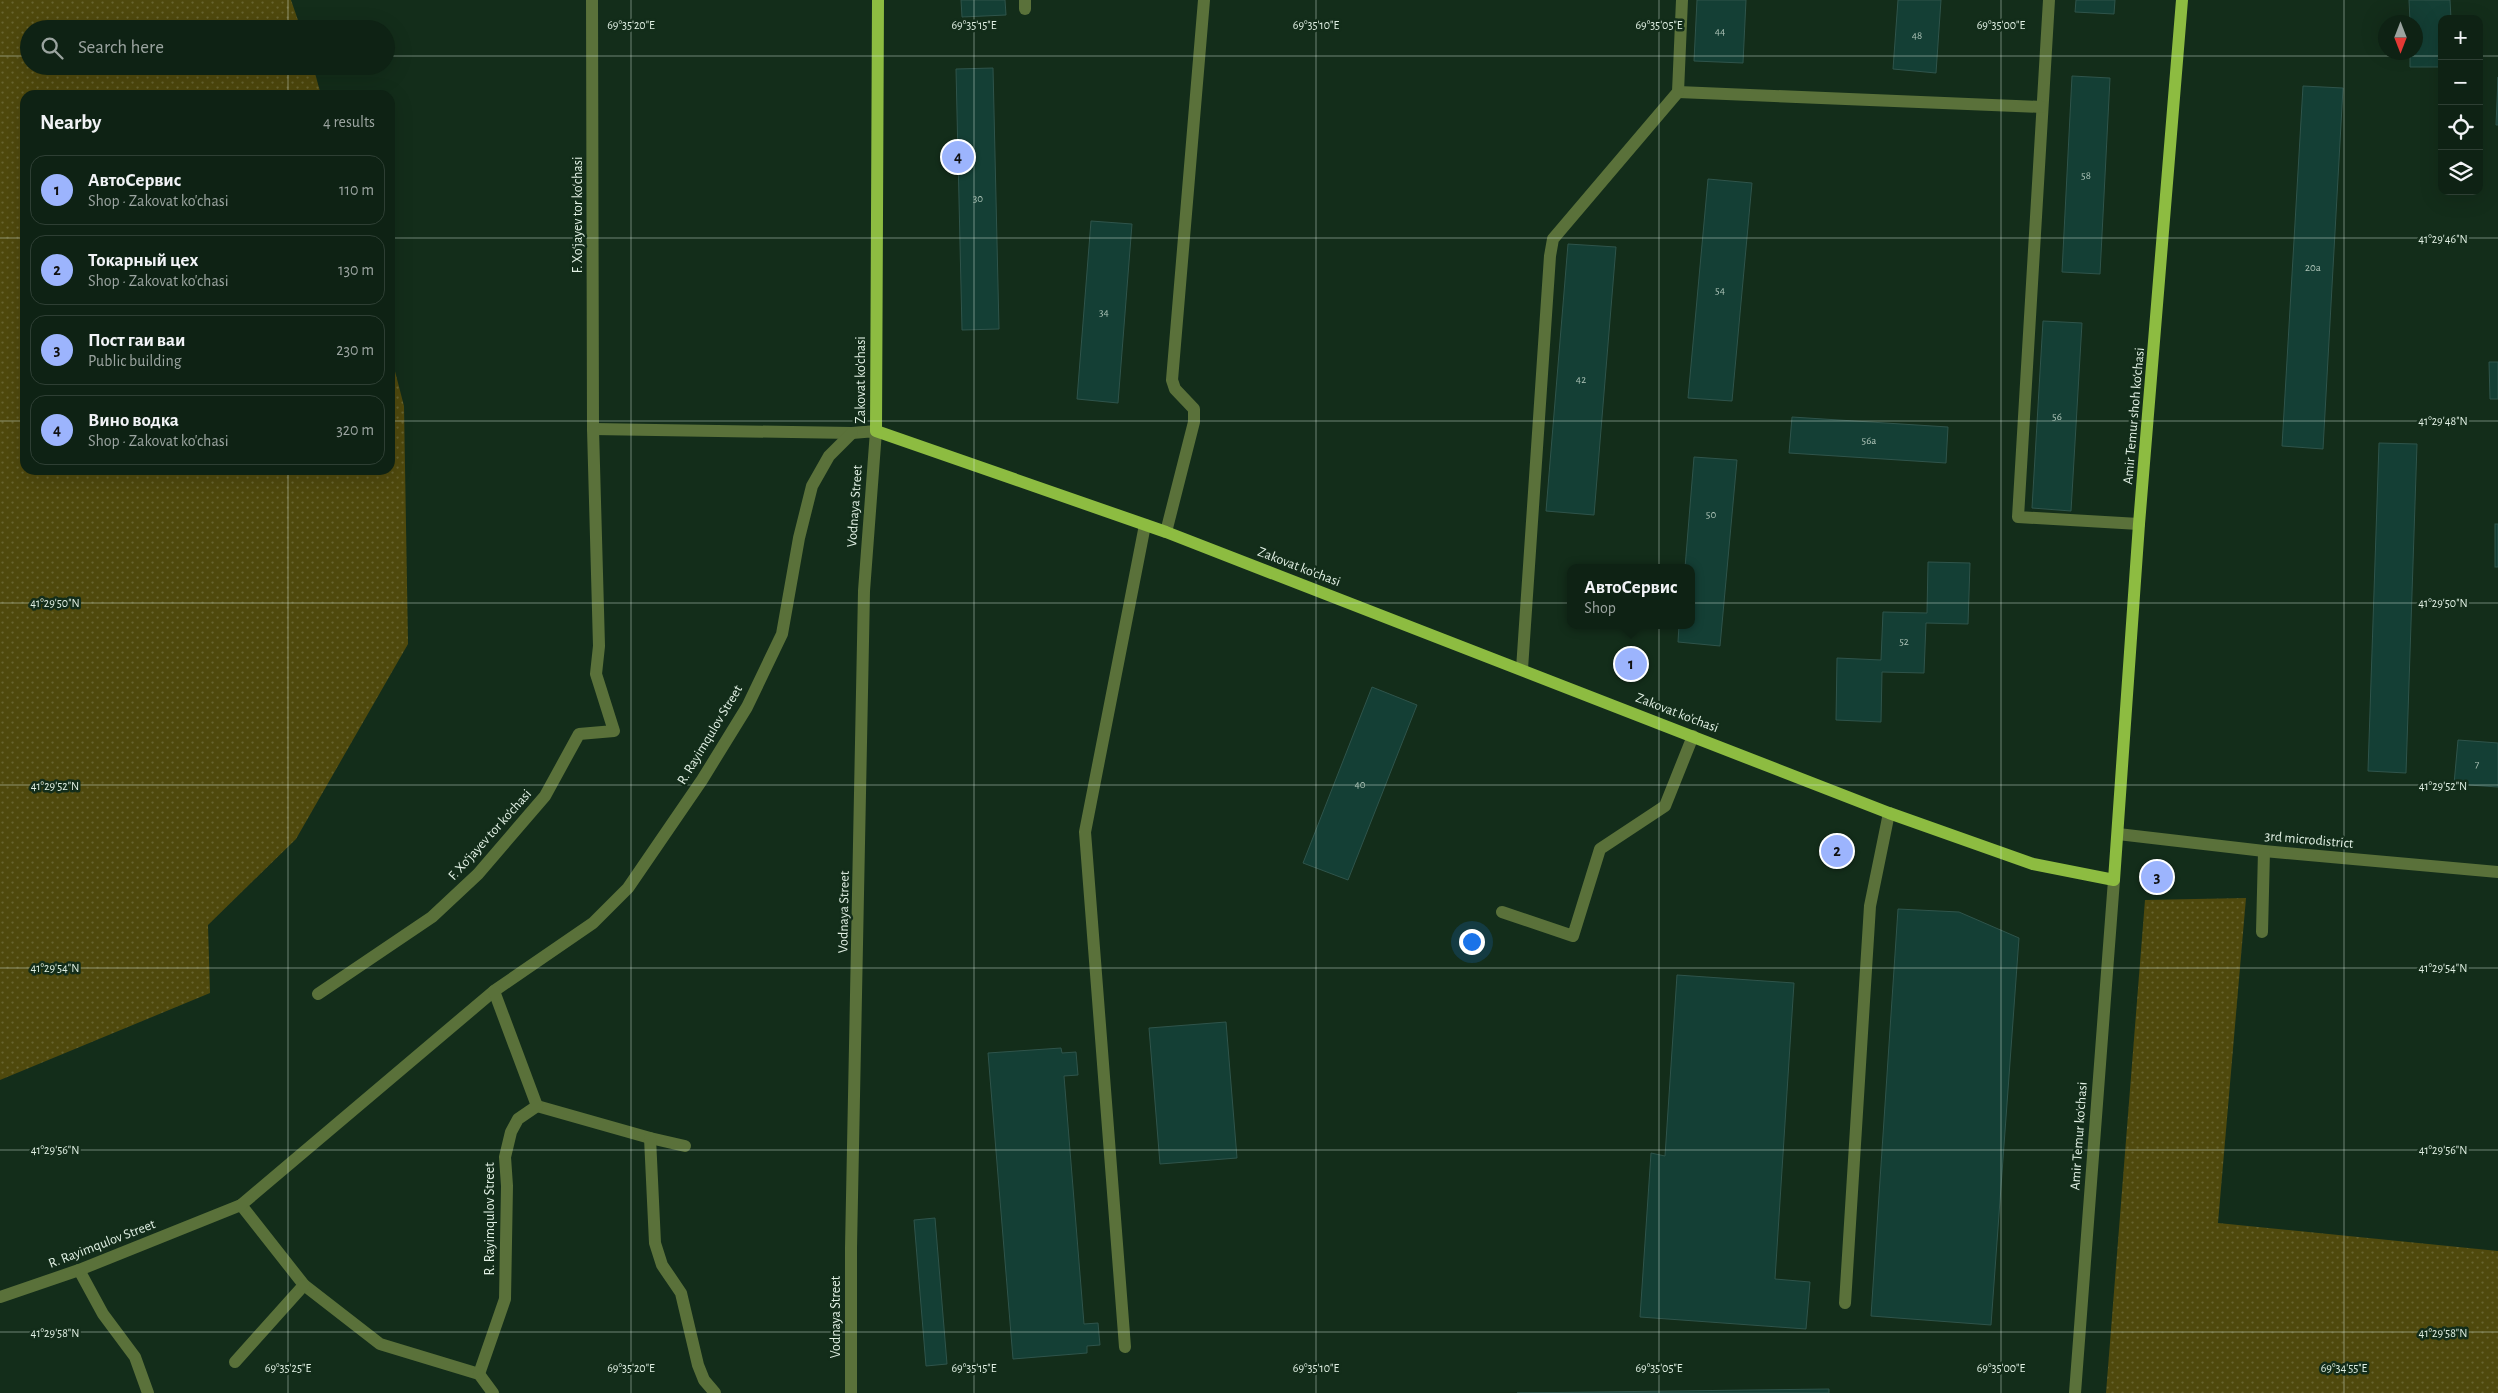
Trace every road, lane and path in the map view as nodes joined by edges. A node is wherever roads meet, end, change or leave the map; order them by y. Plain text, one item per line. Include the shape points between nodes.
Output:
1 (592, 0) edge
2 (878, 0) edge
3 (1204, 0) edge
4 (1682, 0) edge
5 (2048, 0) edge
6 (2182, 0) edge
7 (1678, 92) junction
8 (2042, 107) junction
9 (593, 429) junction
10 (876, 431) junction
11 (852, 433) junction
12 (2140, 524) junction
13 (1145, 525) junction
14 (1166, 532) junction
15 (1522, 668) junction
16 (1694, 736) junction
17 (1889, 813) junction
18 (2118, 834) junction
19 (2264, 851) junction
20 (2498, 872) edge
21 (2114, 880) junction
22 (1502, 912) dead end
23 (2262, 932) dead end
24 (494, 991) junction
25 (318, 994) dead end
26 (538, 1106) junction
27 (650, 1138) junction
28 (686, 1146) dead end
29 (241, 1205) junction
30 (79, 1270) junction
31 (304, 1285) junction
32 (0, 1297) edge
33 (1845, 1304) dead end
34 (1125, 1347) dead end
35 (235, 1362) dead end
36 (479, 1374) junction
37 (148, 1393) edge
38 (493, 1393) edge
39 (716, 1393) edge
40 (851, 1393) edge
41 (2074, 1393) edge

1 - 9 street, F. Xo‘jayev tor ko‘chasi
2 - 10 main road, Zakovat ko'chasi
3 - 14 street via 1172,380 1175,389 1194,409 1194,422
4 - 7 street
5 - 8 street
6 - 12 main road, Amir Temur shoh ko‘chasi
7 - 8 street
7 - 15 street via 1553,239
8 - 12 street via 2018,517
9 - 11 street
9 - 25 street, F. Xo‘jayev tor ko‘chasi via 599,646 596,674 614,730 579,734 545,796 478,874 432,917
10 - 11 street
10 - 13 main road, Zakovat ko'chasi
10 - 40 street, Vodnaya Street via 864,591
11 - 24 street, R. Rayimqulov Street via 829,456 812,486 782,634 747,707 702,780 628,888 593,923
12 - 18 main road, Amir Temur shoh ko‘chasi
13 - 14 main road, Zakovat ko'chasi
13 - 34 street via 1085,832
14 - 15 main road, Zakovat ko'chasi
15 - 16 main road, Zakovat ko'chasi
16 - 17 main road, Zakovat ko'chasi
16 - 22 street via 1665,806 1600,849 1573,936
17 - 21 main road, Zakovat ko'chasi via 2033,864
17 - 33 street via 1870,906
18 - 19 street, 3rd microdistrict
18 - 21 main road, Amir Temur shoh ko‘chasi
19 - 20 street, 3rd microdistrict
19 - 23 street
21 - 41 street, Amir Temur ko'chasi
24 - 26 street
24 - 29 street, R. Rayimqulov Street
26 - 27 street
26 - 36 street, R. Rayimqulov Street via 518,1119 505,1157 505,1299
27 - 28 street
27 - 39 street via 655,1243 662,1265 681,1293 704,1380
29 - 30 street, R. Rayimqulov Street
29 - 31 street
30 - 32 street, R. Rayimqulov Street
30 - 37 street via 103,1314 135,1357
31 - 35 street
31 - 36 street via 380,1344
36 - 38 street

